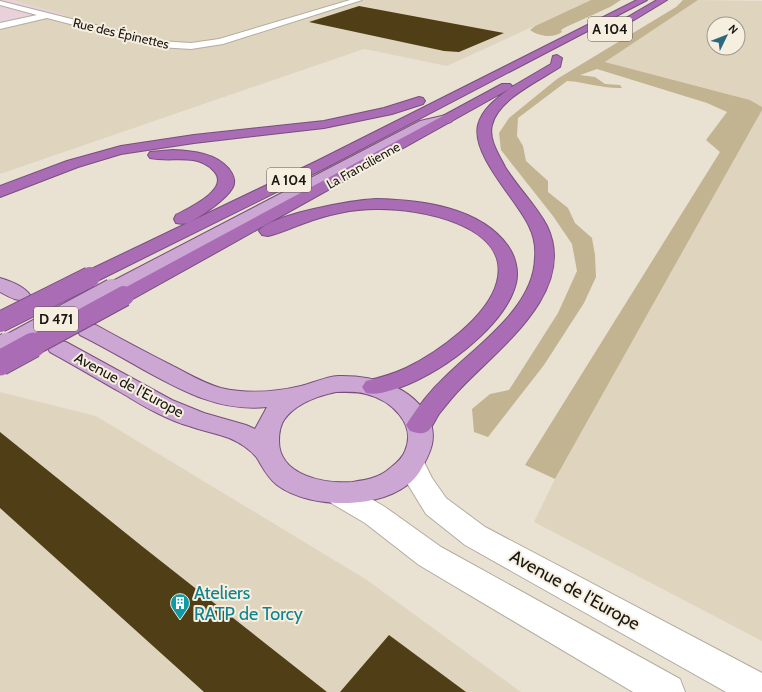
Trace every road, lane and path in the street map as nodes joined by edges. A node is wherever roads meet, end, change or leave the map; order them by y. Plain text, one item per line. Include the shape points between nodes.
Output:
1 (358, 0) edge
2 (643, 0) edge
3 (663, 0) edge
4 (0, 3) edge
5 (48, 15) junction
6 (623, 22) dead end
7 (0, 26) edge
8 (486, 80) junction
9 (446, 119) junction
10 (0, 200) edge
11 (212, 248) junction
12 (90, 277) junction
13 (0, 284) edge
14 (118, 293) junction
15 (20, 295) dead end
16 (0, 322) edge
17 (88, 330) dead end
18 (58, 347) dead end
19 (0, 349) edge
20 (0, 363) edge
21 (374, 387) junction
22 (300, 394) junction
23 (419, 425) junction
24 (267, 451) junction
25 (412, 463) junction
26 (341, 494) junction
27 (667, 692) edge
28 (761, 692) edge

1 - 5 street, Rue des Épinettes via 220,42 191,46 159,44
2 - 8 highway, La Francilienne / A 104
3 - 6 highway, A 104
4 - 5 street, Rue des Épinettes
5 - 7 street
8 - 10 highway via 459,84 400,108 348,121 278,131 163,142 119,150 81,161
8 - 12 highway, La Francilienne / A 104
9 - 11 highway, La Francilienne / A 104
9 - 14 main road, D 471 via 425,124
9 - 23 highway, La Francilienne / A 104 via 560,56 556,65 507,97 490,113 486,119 484,134 487,148 538,226 544,243 545,263 542,277 528,304 502,335 442,394
10 - 12 highway via 97,166 133,158 184,155 205,160 222,168 226,184 218,196
11 - 14 highway, La Francilienne / A 104
11 - 21 highway via 240,242 322,211 376,204 413,206 444,213 466,221 492,239 503,251 508,274 501,296 480,325 438,359 404,379
12 - 16 highway, La Francilienne / A 104, bridge
13 - 15 main road
14 - 19 main road, D 471, bridge
14 - 20 highway, La Francilienne / A 104, bridge
17 - 22 main road, Avenue de l'Europe via 194,387 220,396 255,400
18 - 24 main road, Avenue de l'Europe via 163,406 197,420 237,431
21 - 22 main road, Avenue de l'Europe via 336,384 317,387
21 - 23 main road, Avenue de l'Europe via 390,393 403,402 413,412
22 - 24 main road, Avenue de l'Europe via 284,405 272,419 266,434
23 - 25 main road, Avenue de l'Europe via 420,444
24 - 26 main road, Avenue de l'Europe via 273,465 285,477 300,486 320,492
25 - 26 main road, Avenue de l'Europe via 383,486 363,492
25 - 28 main road, Avenue de l'Europe via 420,483 436,506 474,536
26 - 27 main road, Avenue de l'Europe via 375,515 430,556

